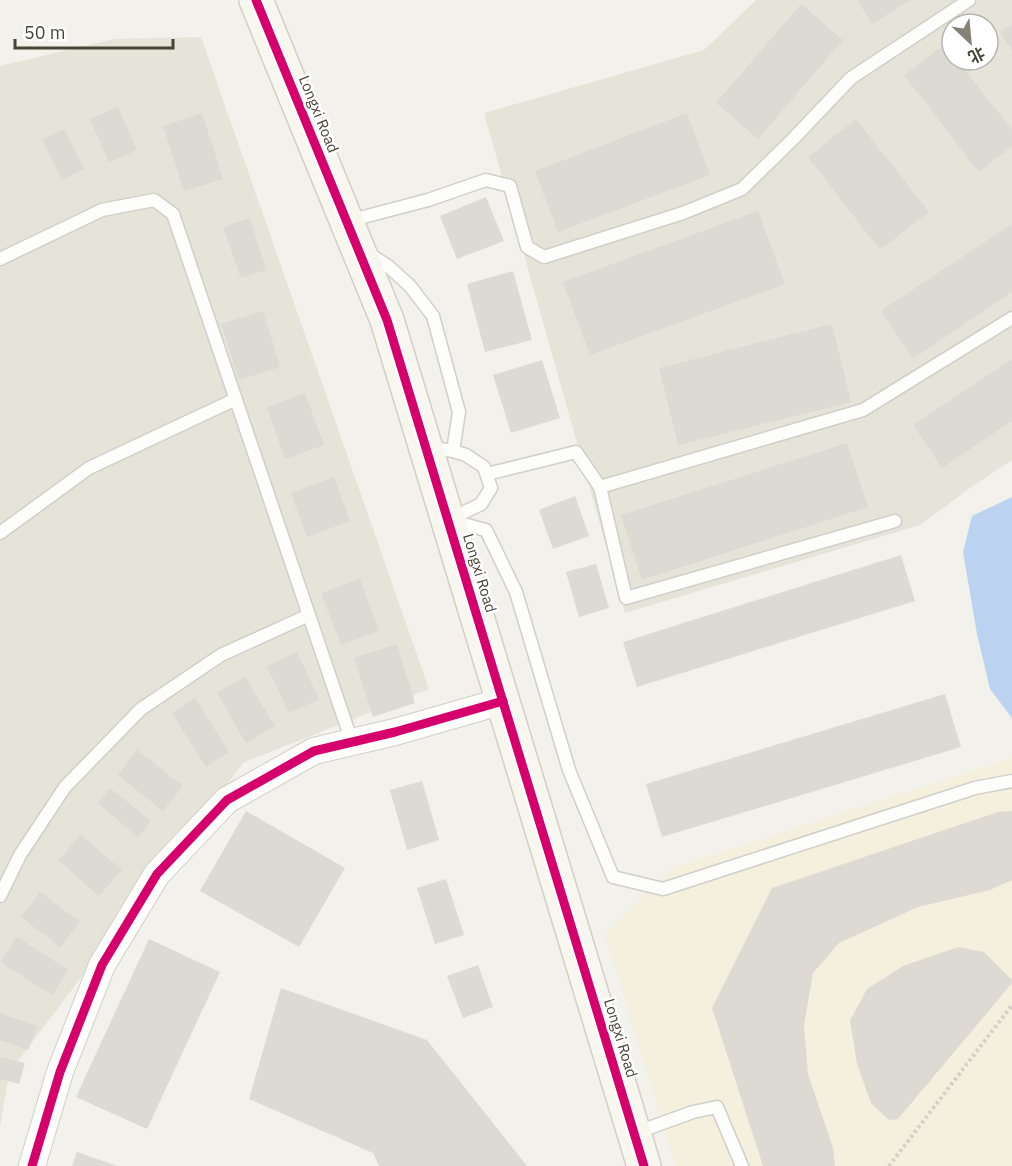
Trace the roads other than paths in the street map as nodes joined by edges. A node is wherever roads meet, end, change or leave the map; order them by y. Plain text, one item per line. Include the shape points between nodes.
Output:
1 (256, 0) edge
2 (969, 0) edge
3 (352, 235) junction
4 (0, 259) edge
5 (1012, 318) edge
6 (236, 399) junction
7 (439, 448) junction
8 (487, 474) junction
9 (600, 488) junction
10 (448, 520) junction
11 (896, 521) dead end
12 (0, 533) edge
13 (309, 615) junction
14 (502, 701) junction
15 (352, 742) junction
16 (1012, 781) edge
17 (0, 896) edge
18 (634, 1133) junction
19 (32, 1166) edge
20 (644, 1166) edge
21 (742, 1166) edge

1 - 3 street, Longxi Road
2 - 3 lane via 850,78 742,189 683,213 544,257 527,247 510,186 486,180 428,200
3 - 7 street, Longxi Road
3 - 7 lane via 410,286 433,316 459,412
4 - 6 lane via 102,210 154,200 173,214
5 - 9 lane via 863,410
6 - 12 lane via 89,468
6 - 13 lane
7 - 8 lane via 466,455 484,467
7 - 10 street, Longxi Road
8 - 9 lane via 576,452
8 - 10 lane via 491,488 481,504
9 - 11 lane via 626,598
10 - 14 street, Longxi Road
10 - 16 lane via 486,530 516,592 569,770 614,877 663,889 975,788
13 - 15 lane
13 - 17 lane via 221,655 141,709 65,787 20,855
14 - 15 street
14 - 18 street, Longxi Road
15 - 19 street via 314,751 227,800 157,874 102,966 60,1072
18 - 20 street, Longxi Road
18 - 21 lane via 717,1107

